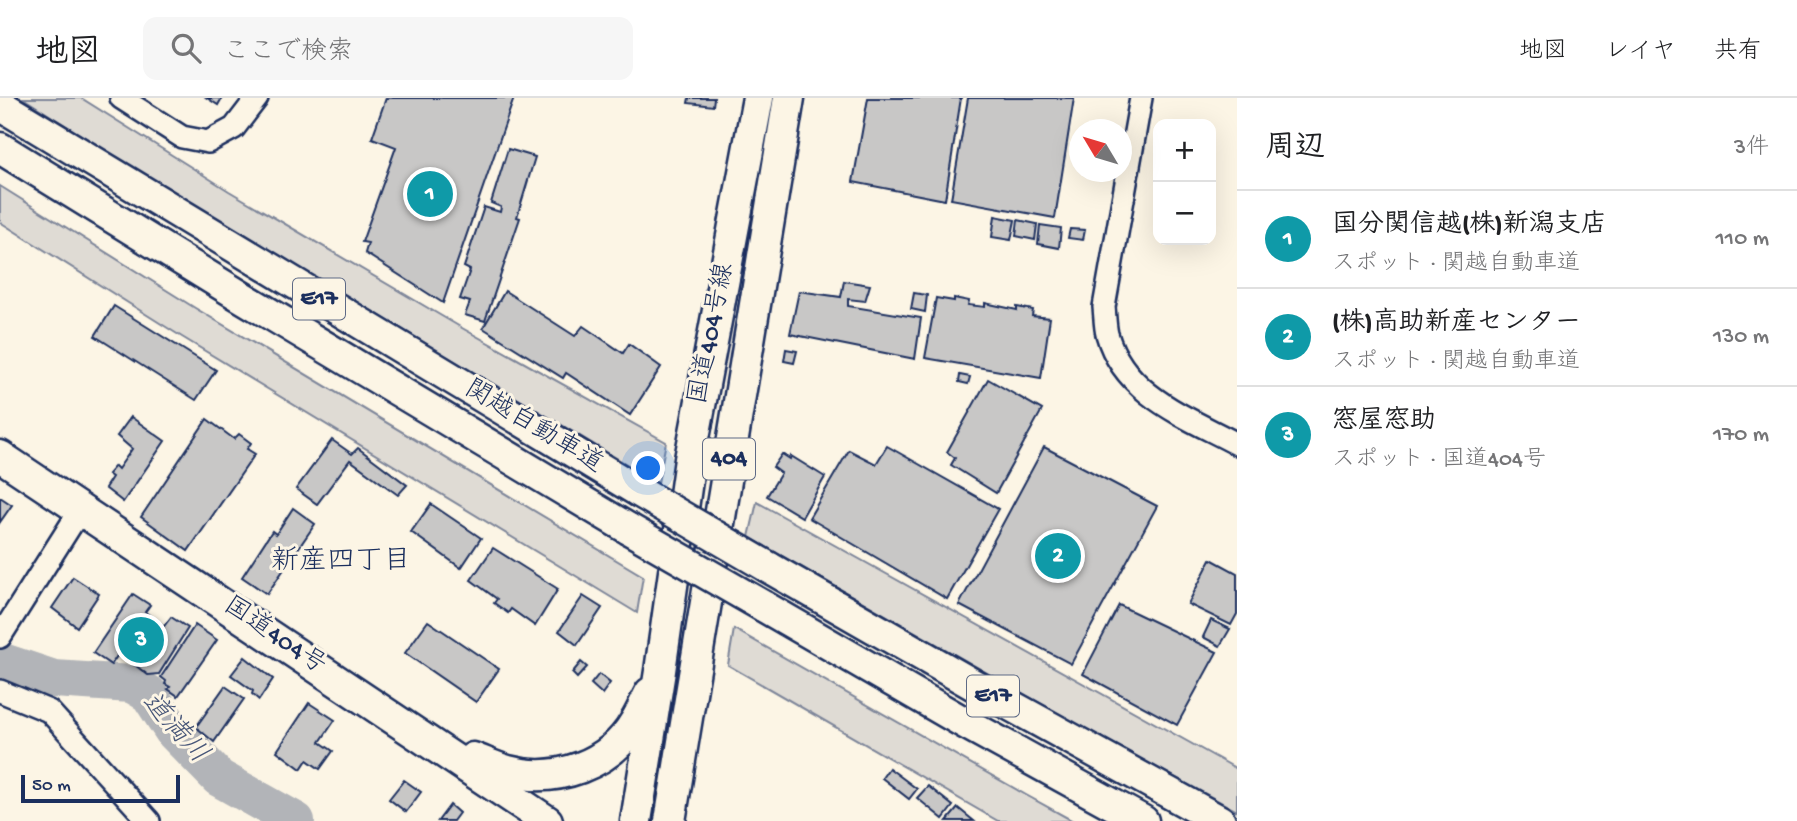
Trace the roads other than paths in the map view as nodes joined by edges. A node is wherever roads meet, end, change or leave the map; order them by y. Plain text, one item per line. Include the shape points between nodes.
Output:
1 (121, 98) edge
2 (257, 98) edge
3 (758, 98) edge
4 (789, 98) edge
5 (1141, 98) edge
6 (0, 105) edge
7 (0, 148) edge
8 (1237, 444) edge
9 (0, 456) edge
10 (81, 509) junction
11 (0, 637) edge
12 (660, 671) junction
13 (0, 691) edge
14 (430, 742) junction
15 (149, 821) edge
16 (547, 821) edge
17 (636, 821) edge
18 (670, 821) edge
19 (1143, 821) edge
20 (1220, 821) edge

1 - 2 street via 182,137 208,142 234,128
3 - 12 highway, 国道404号線 / 404 via 690,459
4 - 18 highway, 国道404号線 / 404
5 - 8 street via 1104,307 1107,334 1131,378 1152,398
6 - 20 highway, 関越自動車道 / E17, bridge via 638,491
7 - 19 highway, 関越自動車道 / E17, bridge via 629,529
9 - 10 highway, 国道404号
10 - 11 street
10 - 14 highway, 国道404号
12 - 14 highway via 634,724 613,748 581,768 560,773 507,771
12 - 17 highway, 国道404号線 / 404
13 - 15 street via 49,711
14 - 16 highway, 国道404号

